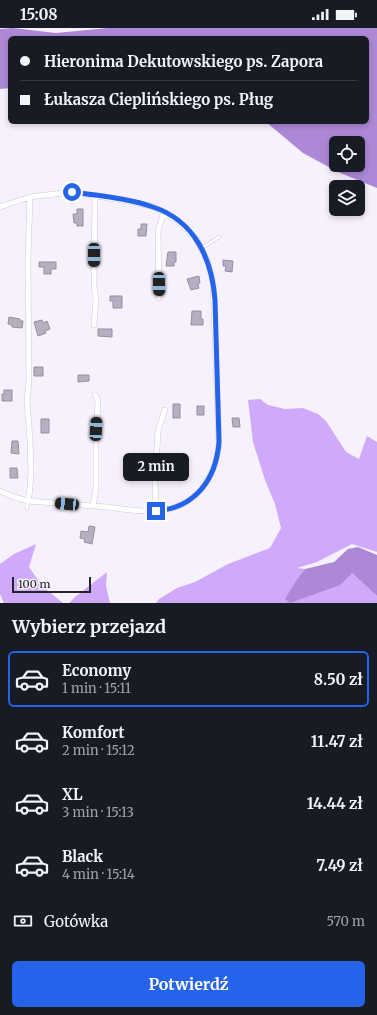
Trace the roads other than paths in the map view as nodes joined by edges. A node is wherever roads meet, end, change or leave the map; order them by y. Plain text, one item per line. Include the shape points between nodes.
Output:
1 (95, 195) junction
2 (30, 197) junction
3 (0, 207) edge
4 (164, 212) junction
5 (219, 237) dead end
6 (202, 248) junction
7 (159, 298) dead end
8 (94, 325) dead end
9 (95, 394) dead end
10 (165, 410) dead end
11 (0, 491) edge
12 (28, 501) junction
13 (93, 506) junction
14 (26, 509) dead end
15 (156, 511) junction

1 - 2 street via 72,192
1 - 4 street via 144,204
1 - 8 street
2 - 3 street
2 - 12 street via 27,402 31,472
4 - 6 street via 188,230
4 - 7 street via 158,231
5 - 6 lane
6 - 15 street via 213,282 218,456 211,476 191,499 172,508
9 - 13 street via 98,400 96,488
10 - 15 street via 158,431
11 - 12 street
12 - 13 street
12 - 14 lane
13 - 15 street

